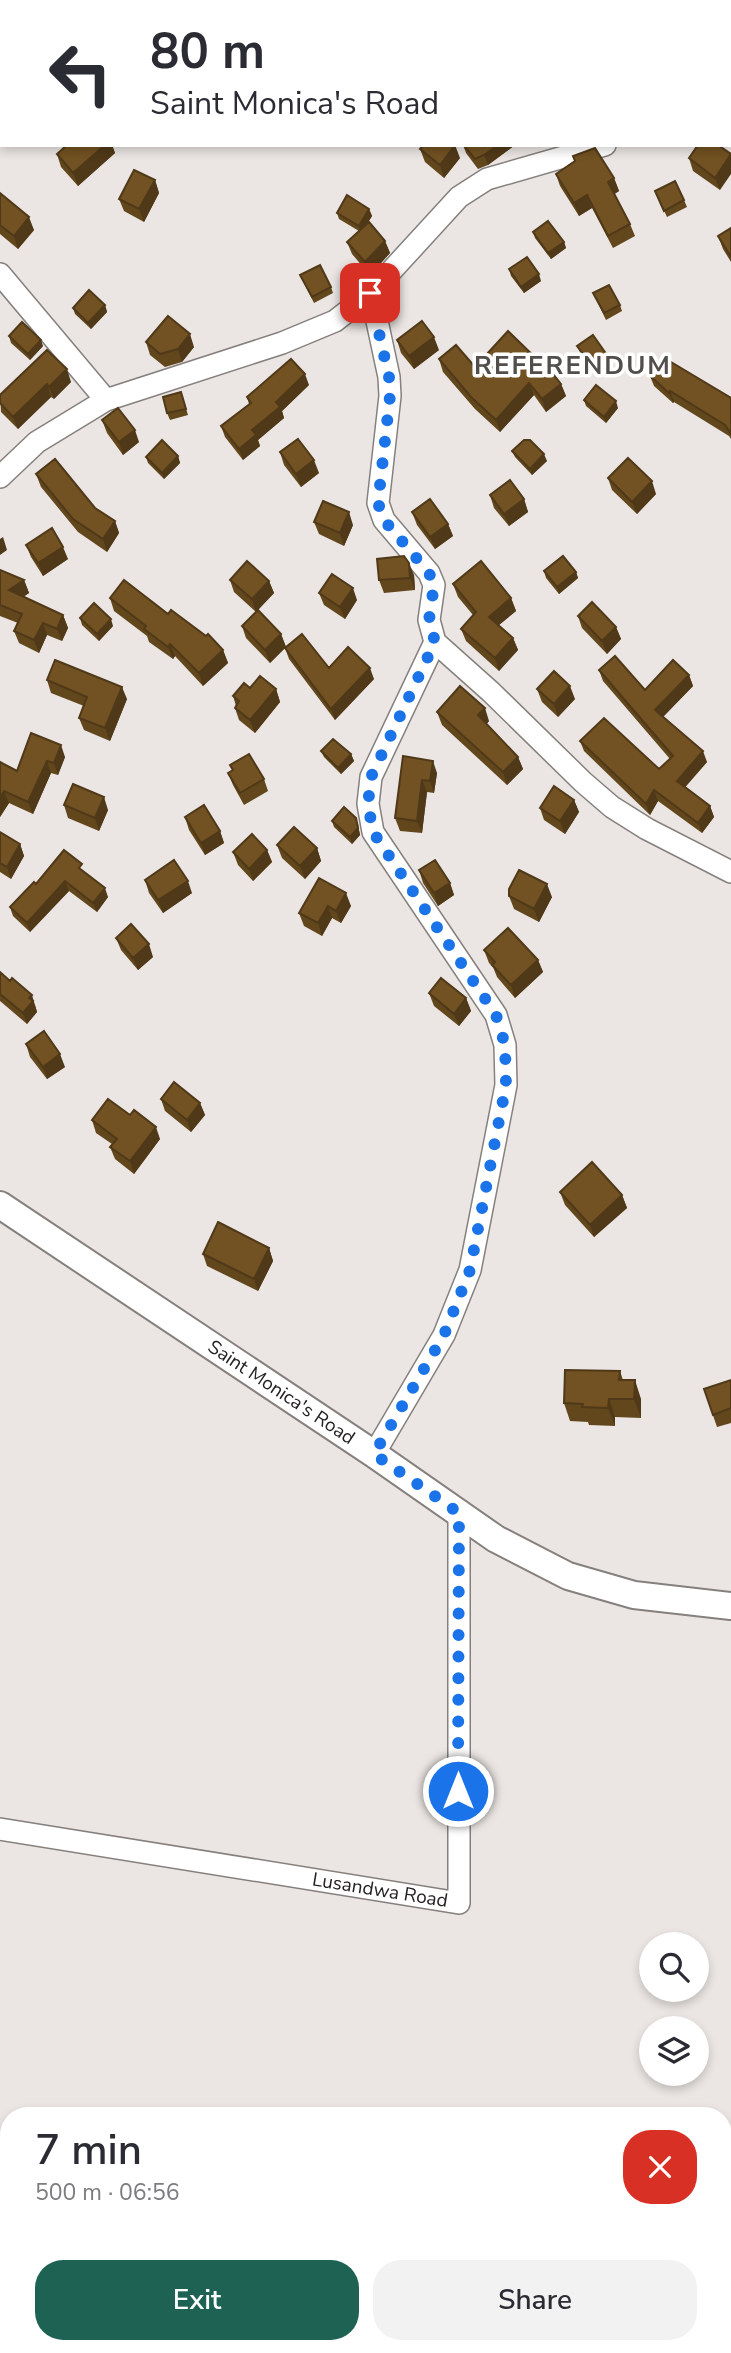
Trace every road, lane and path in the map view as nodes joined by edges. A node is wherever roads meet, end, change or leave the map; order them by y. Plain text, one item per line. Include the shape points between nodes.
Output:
1 (598, 147) edge
2 (0, 274) edge
3 (370, 293) junction
4 (106, 400) junction
5 (0, 477) edge
6 (435, 642) junction
7 (731, 872) edge
8 (0, 1205) edge
9 (374, 1454) junction
10 (459, 1513) junction
11 (731, 1606) edge
12 (0, 1829) edge

1 - 3 street via 487,179 459,197
2 - 4 street
3 - 4 street via 335,321 282,343
3 - 6 street via 390,396 378,503 384,520 434,585 429,620
4 - 5 street via 37,442
6 - 7 street via 612,807
6 - 9 street via 371,777 371,823 496,1015 505,1045 506,1085 470,1270 444,1335
8 - 9 street, Saint Monica's Road
9 - 10 street, Saint Monica's Road
10 - 11 street, Saint Monica's Road via 496,1539 568,1576 634,1595
10 - 12 street, Lusandwa Road via 458,1903

